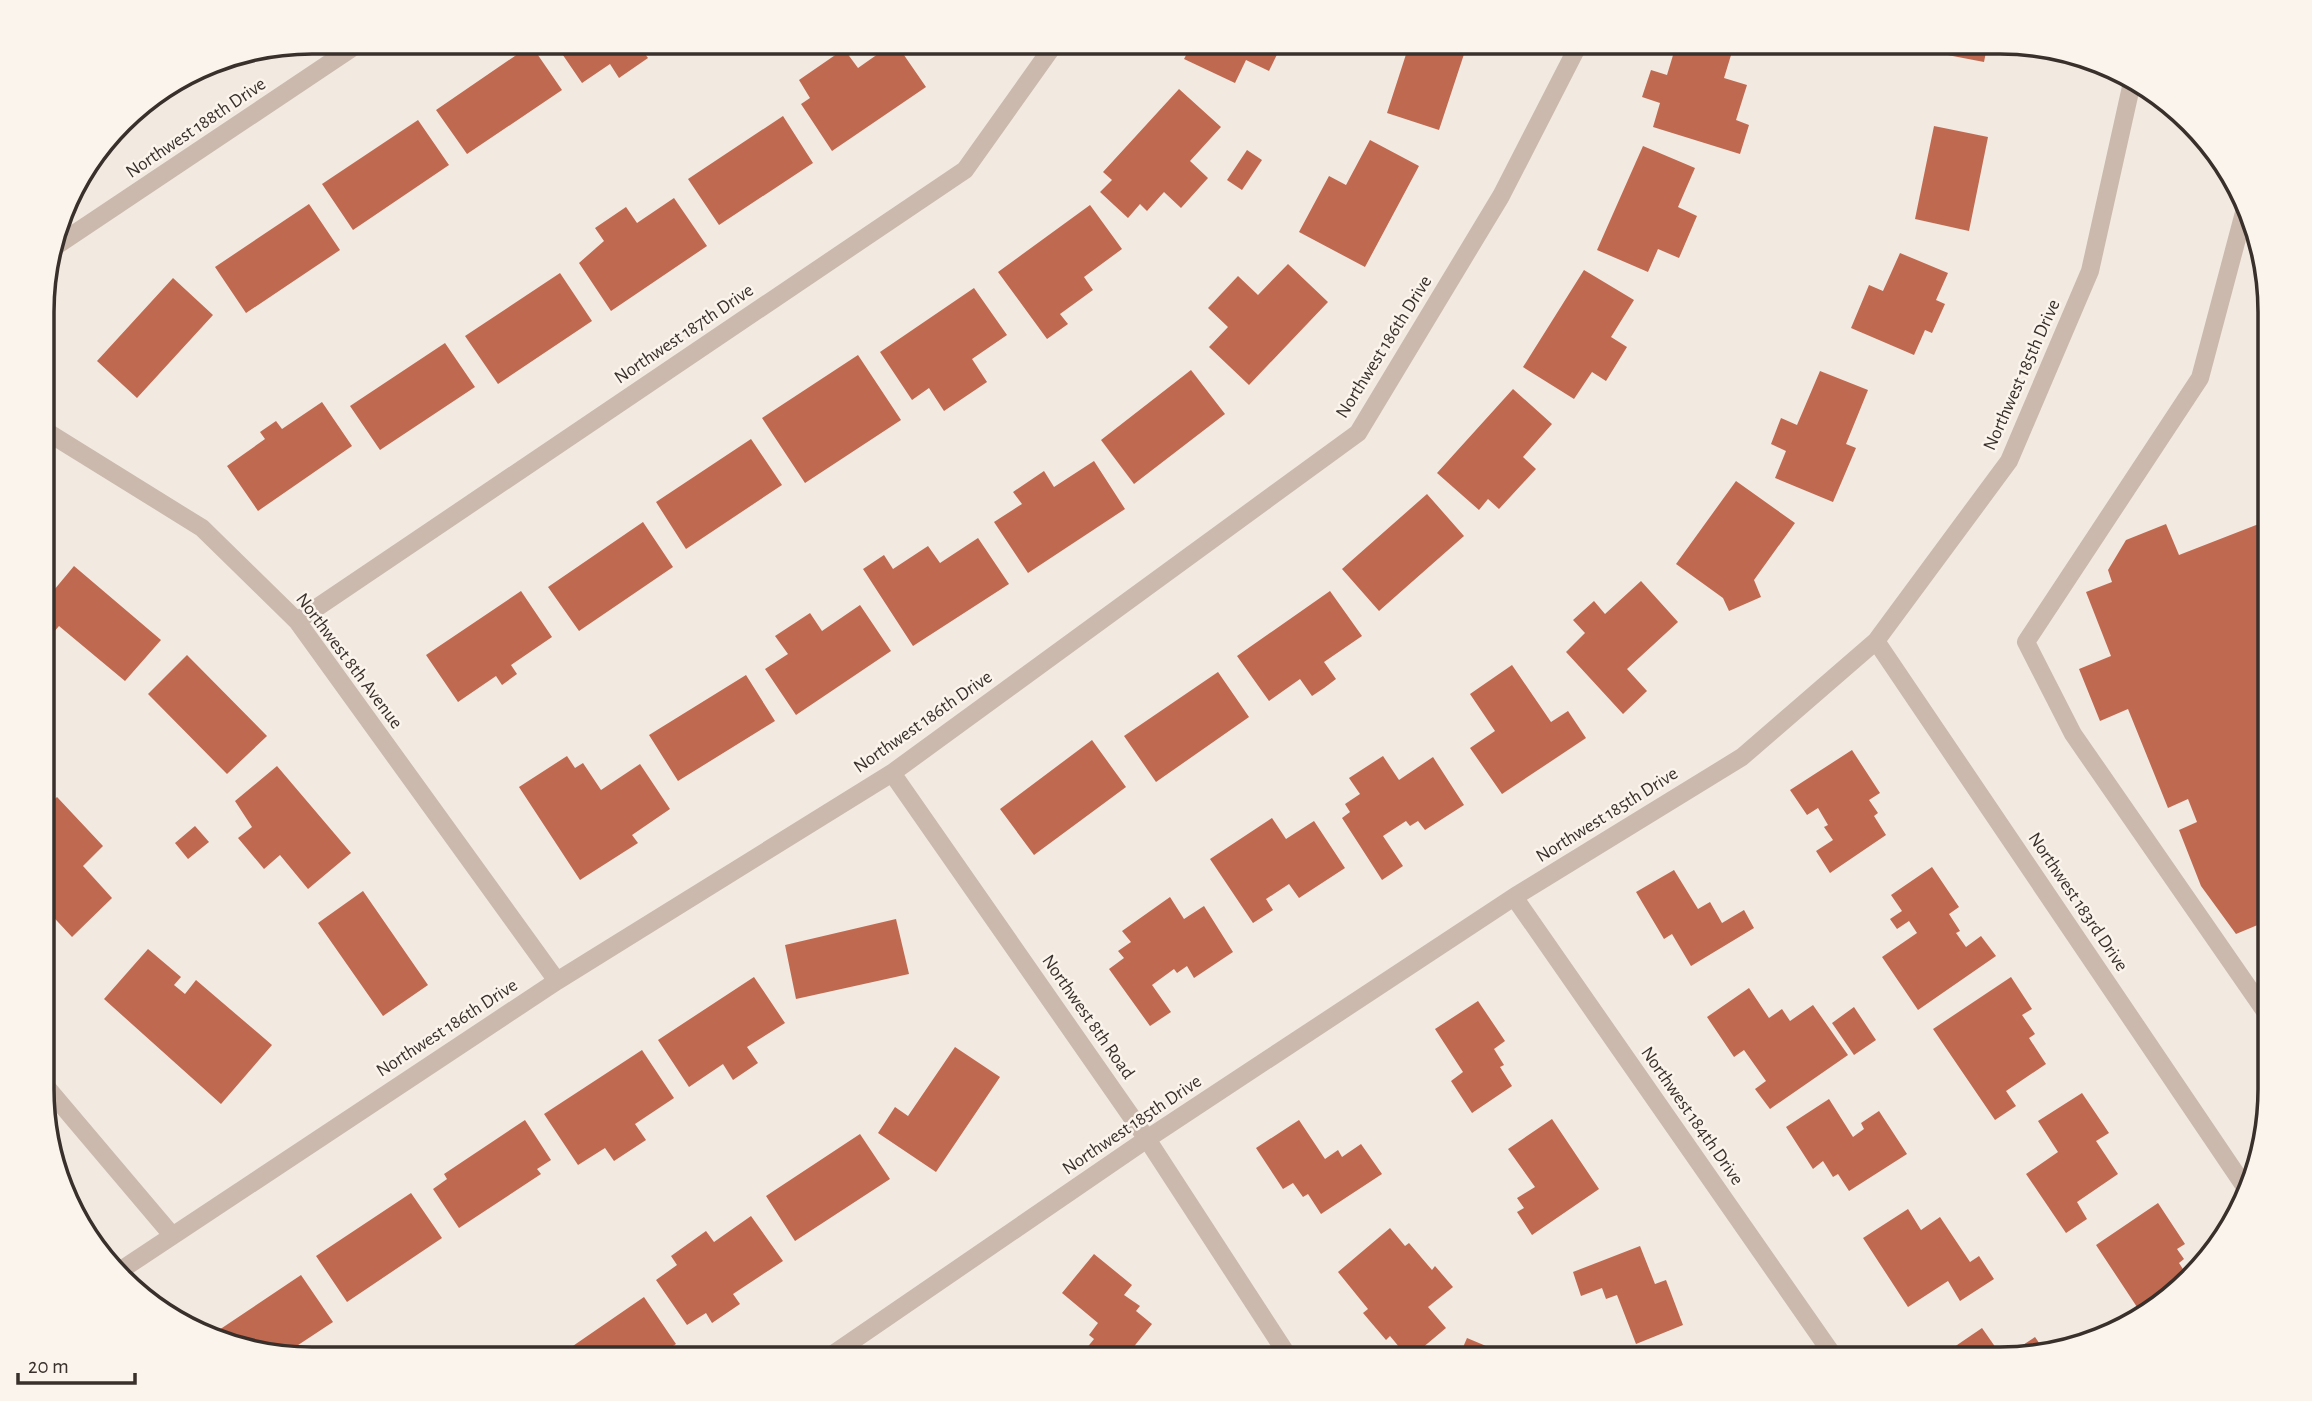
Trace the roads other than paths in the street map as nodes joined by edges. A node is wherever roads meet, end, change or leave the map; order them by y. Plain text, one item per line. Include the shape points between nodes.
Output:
1 (344, 54) edge
2 (1047, 54) edge
3 (1574, 54) edge
4 (2130, 90) edge
5 (2241, 223) edge
6 (65, 240) edge
7 (54, 436) edge
8 (297, 621) junction
9 (1876, 641) junction
10 (892, 773) junction
11 (1514, 897) junction
12 (557, 981) junction
13 (2258, 986) edge
14 (54, 1096) edge
15 (1147, 1139) junction
16 (2240, 1180) edge
17 (172, 1234) junction
18 (126, 1267) edge
19 (844, 1347) edge
20 (1282, 1347) edge
21 (1827, 1347) edge

1 - 6 street, Northwest 188th Drive
2 - 8 street, Northwest 187th Drive via 965,170
3 - 10 street, Northwest 186th Drive via 1501,196 1358,433
4 - 9 street, Northwest 185th Drive via 2091,271 2009,461
5 - 13 street via 2200,378 2026,642 2073,734
7 - 8 street, Northwest 8th Avenue via 202,528
8 - 12 street, Northwest 8th Avenue
9 - 11 street, Northwest 185th Drive via 1742,757
9 - 16 street, Northwest 183rd Drive
10 - 12 street, Northwest 186th Drive
10 - 15 street, Northwest 8th Road
11 - 15 street, Northwest 185th Drive
11 - 21 street, Northwest 184th Drive
12 - 17 street, Northwest 186th Drive
14 - 17 street
15 - 19 street, Northwest 185th Drive
15 - 20 street, Northwest 8th Road
17 - 18 street, Northwest 186th Drive

